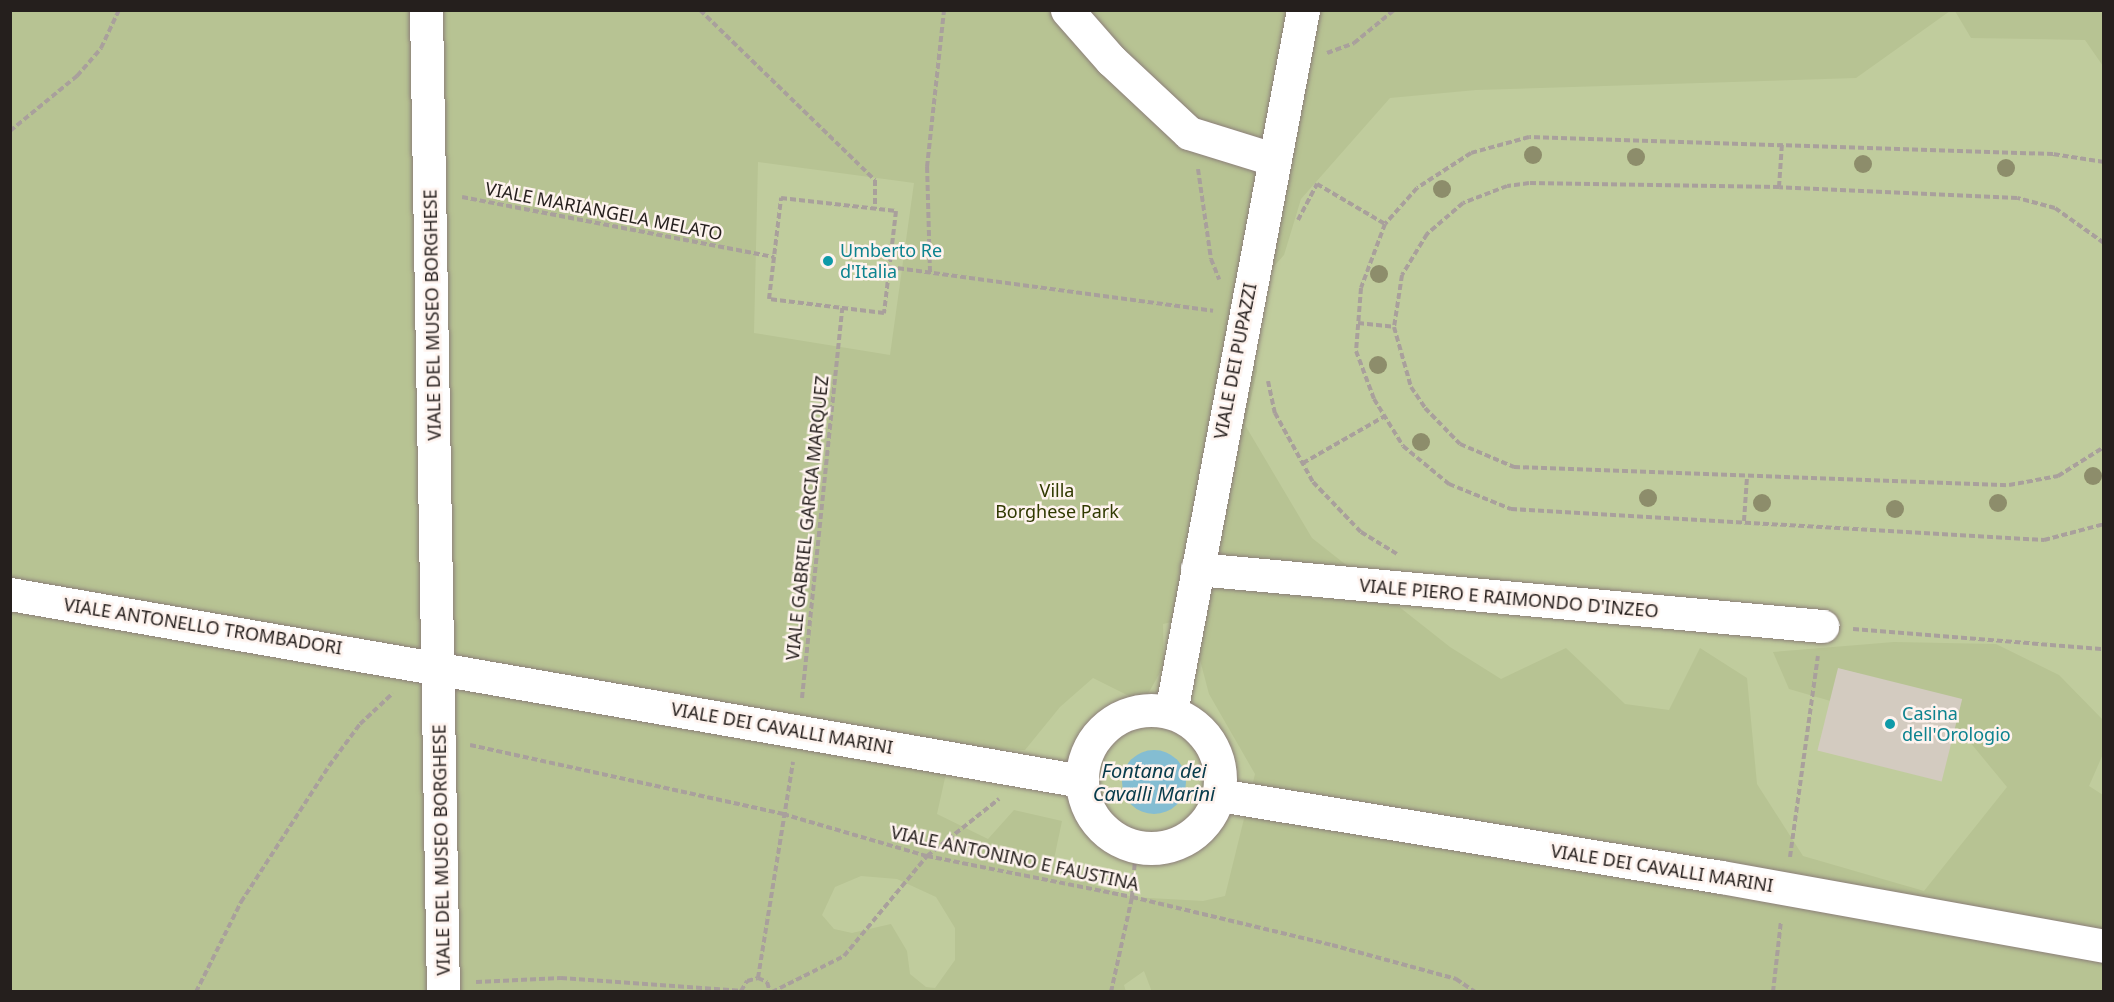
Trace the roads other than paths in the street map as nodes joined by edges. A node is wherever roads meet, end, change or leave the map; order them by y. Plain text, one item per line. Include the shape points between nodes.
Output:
1 (426, 10) edge
2 (1067, 10) edge
3 (1303, 10) edge
4 (1274, 159) junction
5 (1197, 569) junction
6 (10, 594) edge
7 (1822, 626) road end
8 (439, 666) junction
9 (1171, 712) junction
10 (1082, 781) junction
11 (1219, 795) junction
12 (2103, 946) edge
13 (443, 988) edge

1 - 8 street, VIALE DEL MUSEO BORGHESE
2 - 4 street via 1111,60 1189,134
3 - 4 street, VIALE DEI PUPAZZI
4 - 5 street, VIALE DEI PUPAZZI via 1238,315
5 - 7 street, VIALE PIERO E RAIMONDO D'INZEO
5 - 9 street, VIALE DEI PUPAZZI
6 - 8 street, VIALE ANTONELLO TROMBADORI
8 - 10 street, VIALE DEI CAVALLI MARINI
8 - 13 street, VIALE DEL MUSEO BORGHESE
9 - 10 street via 1129,713 1102,729 1086,756
9 - 11 street via 1197,726 1215,751
10 - 11 street via 1098,824 1136,847 1172,846 1189,838 1212,813
11 - 12 street, VIALE DEI CAVALLI MARINI via 1785,888

